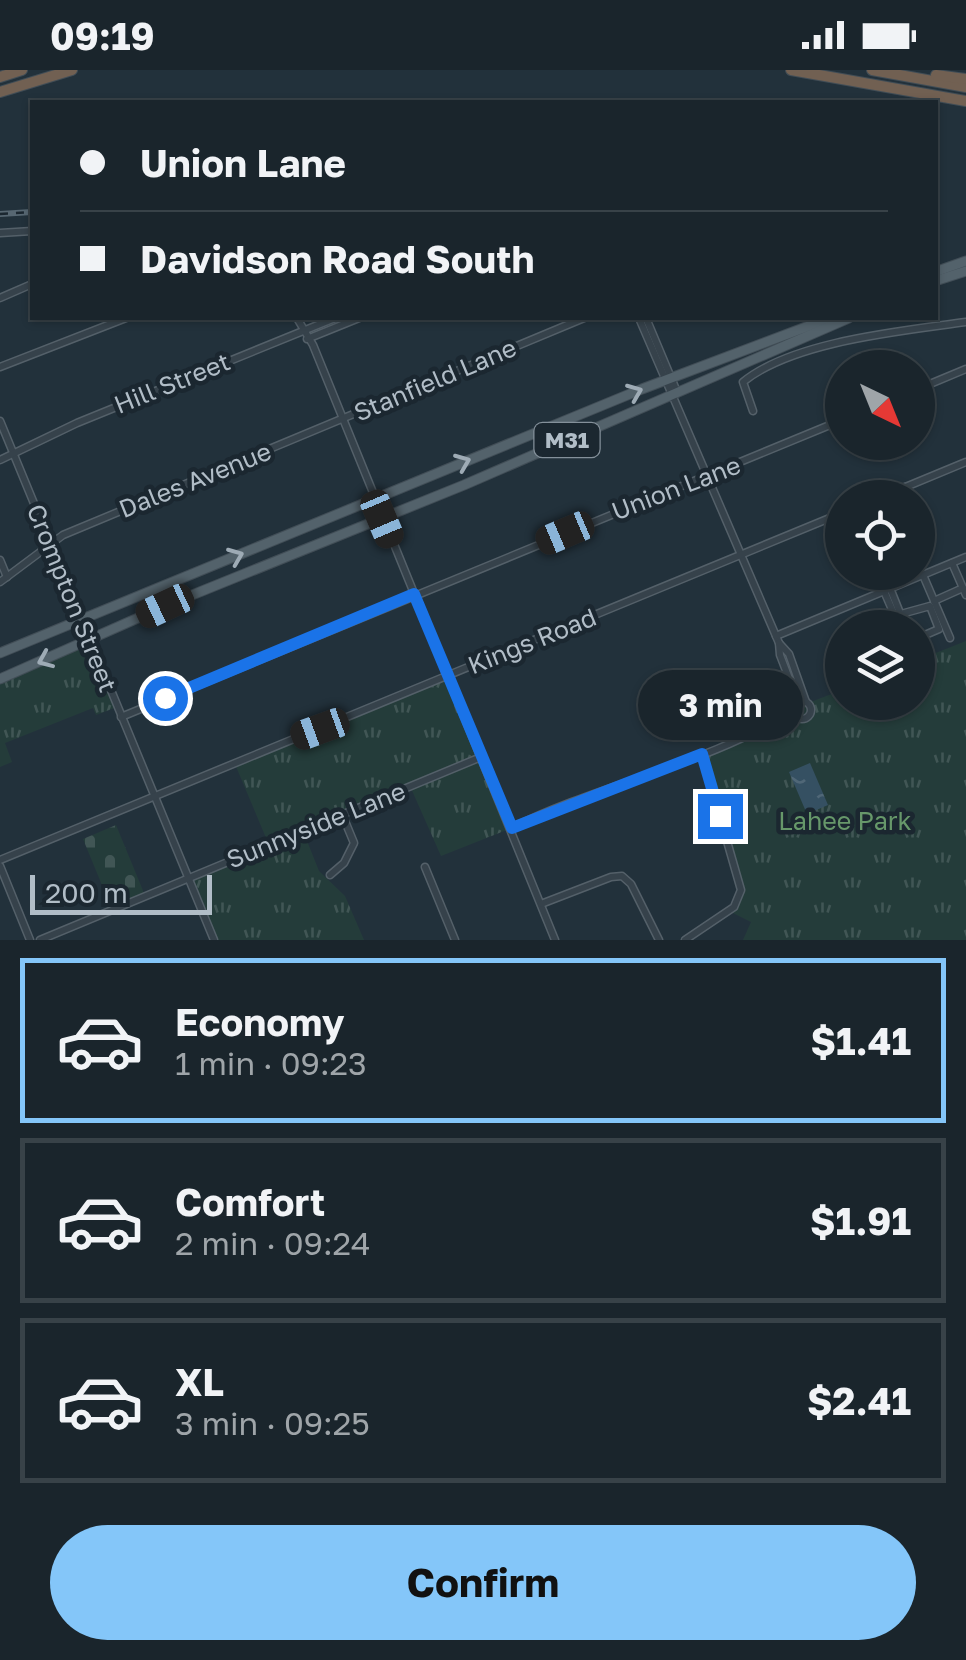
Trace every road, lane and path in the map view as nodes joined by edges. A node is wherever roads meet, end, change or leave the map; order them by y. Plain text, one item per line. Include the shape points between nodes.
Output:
1 (22, 70) edge
2 (72, 70) edge
3 (791, 70) edge
4 (872, 70) edge
5 (905, 70) edge
6 (806, 72) edge
7 (0, 73) edge
8 (966, 83) edge
9 (0, 92) edge
10 (966, 104) edge
11 (30, 231) edge
12 (0, 233) edge
13 (966, 261) edge
14 (938, 271) edge
15 (966, 271) edge
16 (938, 280) edge
17 (30, 285) edge
18 (0, 298) edge
19 (121, 320) edge
20 (299, 320) edge
21 (306, 320) edge
22 (330, 320) edge
23 (354, 320) edge
24 (579, 320) edge
25 (644, 320) edge
26 (825, 320) edge
27 (844, 320) edge
28 (966, 322) edge
29 (306, 329) junction
30 (311, 340) junction
31 (0, 368) edge
32 (966, 369) edge
33 (668, 379) junction
34 (935, 382) edge
35 (676, 398) junction
36 (753, 411) dead end
37 (342, 419) junction
38 (0, 421) edge
39 (825, 427) edge
40 (13, 455) junction
41 (0, 460) edge
42 (966, 462) edge
43 (706, 475) junction
44 (921, 480) edge
45 (373, 500) junction
46 (382, 519) junction
47 (825, 519) edge
48 (50, 544) junction
49 (740, 554) junction
50 (966, 557) edge
51 (0, 560) edge
52 (952, 563) junction
53 (935, 569) edge
54 (3, 580) edge
55 (887, 590) junction
56 (930, 590) edge
57 (965, 592) edge
58 (414, 594) junction
59 (934, 601) junction
60 (895, 610) edge
61 (899, 610) edge
62 (81, 620) junction
63 (950, 638) dead end
64 (778, 640) junction
65 (90, 641) junction
66 (0, 652) edge
67 (448, 675) junction
68 (0, 678) edge
69 (802, 702) junction
70 (796, 714) junction
71 (121, 718) junction
72 (702, 754) junction
73 (481, 757) junction
74 (156, 798) junction
75 (342, 814) junction
76 (512, 828) junction
77 (0, 863) edge
78 (425, 867) dead end
79 (330, 875) dead end
80 (188, 878) junction
81 (540, 904) junction
82 (550, 930) junction
83 (30, 940) edge
84 (40, 940) edge
85 (214, 940) edge
86 (455, 940) edge
87 (547, 940) edge
88 (555, 940) edge
89 (659, 940) edge
90 (685, 940) edge

1 - 7 highway
2 - 9 highway
3 - 6 highway
4 - 8 highway
5 - 8 highway
6 - 10 highway
11 - 12 street
13 - 14 main road
15 - 16 main road
17 - 18 street
19 - 31 street
20 - 29 street
21 - 29 street
22 - 29 street, Hill Street
23 - 30 street
24 - 37 street, Stanfield Lane
25 - 33 street
26 - 33 main road, M31
27 - 35 main road, M31
28 - 36 street via 844,341 782,362 744,382
29 - 30 street
29 - 40 street, Hill Street
30 - 37 street
32 - 34 street
33 - 35 street
45 -> 33 main road, M31
35 - 43 street
35 - 46 main road, M31
37 - 45 street
37 - 48 street, Dales Avenue
38 - 40 street, Crompton Street
39 - 43 street, Union Lane
40 - 41 street, Hill Street
40 - 48 street, Crompton Street
42 - 44 street
43 - 49 street
43 - 58 street, Union Lane
45 - 46 street
62 -> 45 main road, M31
46 - 58 street
46 - 65 main road, M31
47 - 49 street, Kings Road
48 - 54 street, Dales Avenue
48 - 62 street, Crompton Street
49 - 64 street
49 - 67 street, Kings Road
50 - 52 street
51 - 54 street
52 - 53 street
52 - 57 street
55 - 60 street
55 - 61 street
55 - 64 street
56 - 59 street
57 - 59 street
58 - 67 street
58 - 71 street, Union Lane
59 - 63 street
62 - 65 street, Crompton Street
62 - 66 main road, M31
64 - 69 street
65 -> 68 main road, M31
65 - 71 street, Crompton Street
67 - 73 street
67 - 74 street, Kings Road
69 - 70 street
69 - 70 street via 810,714
70 - 72 street
71 - 74 street, Crompton Street
72 - 76 street
72 - 90 street via 742,888 727,912
73 - 75 street, Sunnyside Lane
73 - 76 street
74 - 77 street, Kings Road
74 - 80 street, Crompton Street
75 - 79 street via 354,843
75 - 80 street, Sunnyside Lane
76 - 81 street
77 - 83 street
78 - 86 street
80 - 84 street, Sunnyside Lane
80 - 85 street, Crompton Street
81 - 82 street
81 - 89 street via 622,876
82 - 87 street
82 - 88 street

